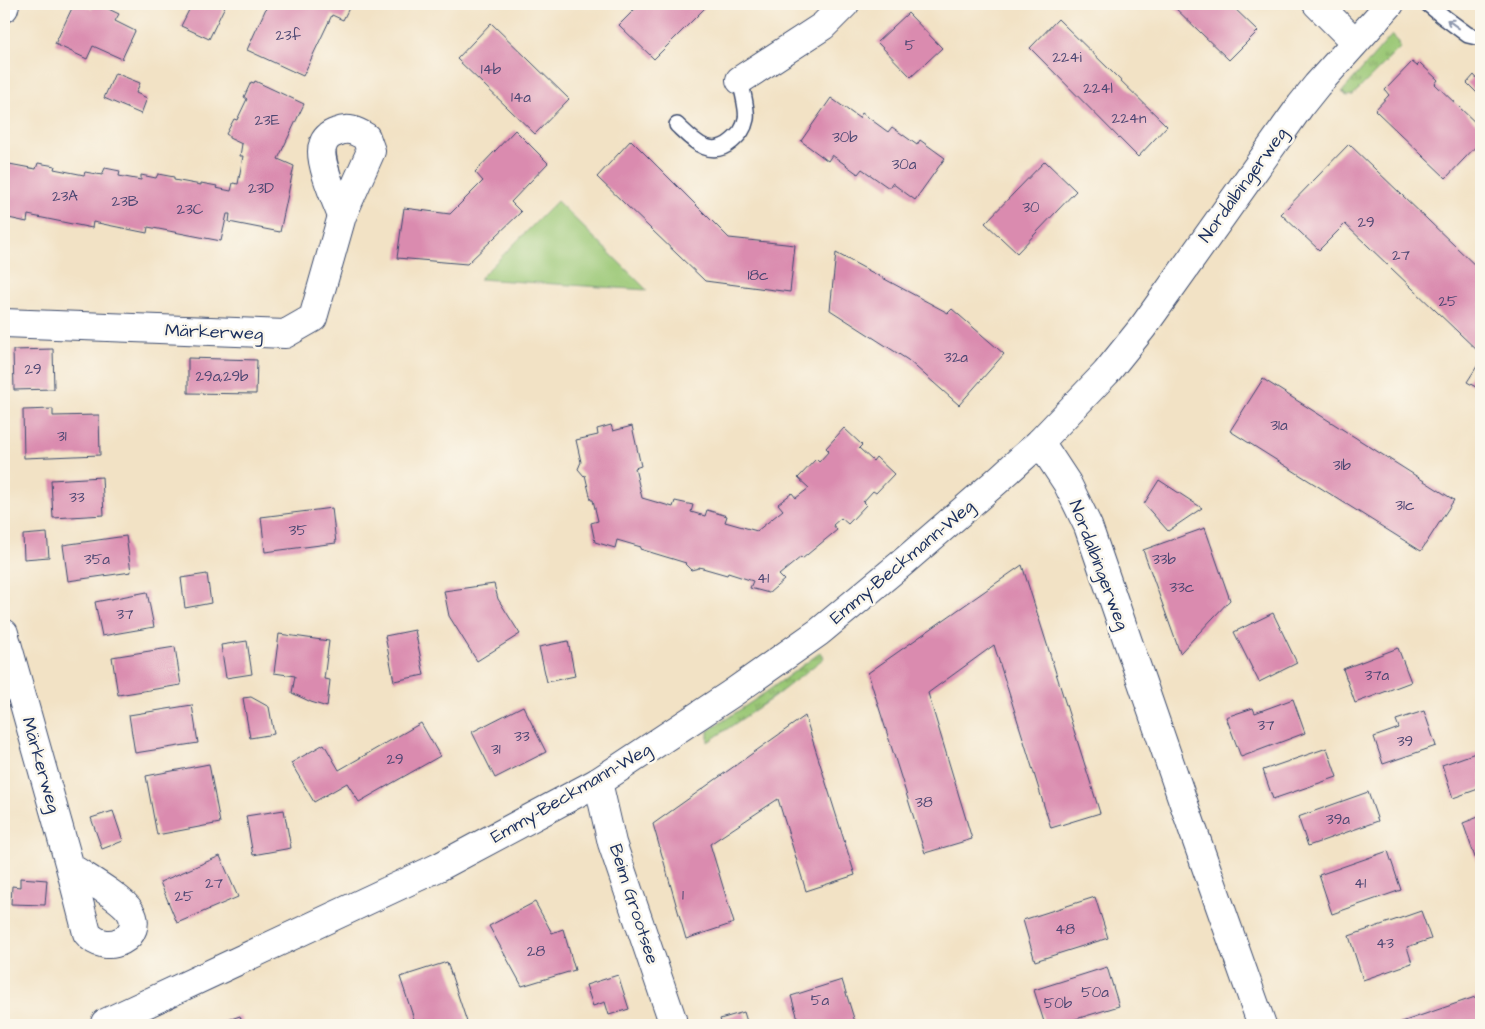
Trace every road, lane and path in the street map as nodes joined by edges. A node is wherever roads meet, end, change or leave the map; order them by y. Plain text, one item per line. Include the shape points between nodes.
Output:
1 (5, 4) edge
2 (845, 4) edge
3 (1317, 4) edge
4 (1390, 4) edge
5 (1428, 4) edge
6 (4, 8) edge
7 (1481, 38) edge
8 (1355, 42) junction
9 (740, 80) joint
10 (677, 124) dead end
11 (342, 216) dead end
12 (4, 323) edge
13 (1040, 442) junction
14 (4, 633) edge
15 (598, 782) junction
16 (70, 867) dead end
17 (103, 1024) edge
18 (673, 1025) edge
19 (1262, 1025) edge

1 - 6 street
2 - 9 street via 823,26
3 - 8 street
4 - 8 street, Nordalbingerweg
7 -> 5 lane via 1468,35
8 - 13 street, Nordalbingerweg via 1301,105 1143,327
9 - 10 lane via 747,117 741,133 727,146 710,149 697,144
11 - 12 street, Märkerweg via 313,318 285,334
13 - 15 street, Emmy-Beckmann-Weg via 819,632
13 - 19 street, Nordalbingerweg via 1067,483 1088,526
14 - 16 street, Märkerweg
15 - 17 street, Emmy-Beckmann-Weg via 439,867
15 - 18 street, Beim Grootsee via 612,843

